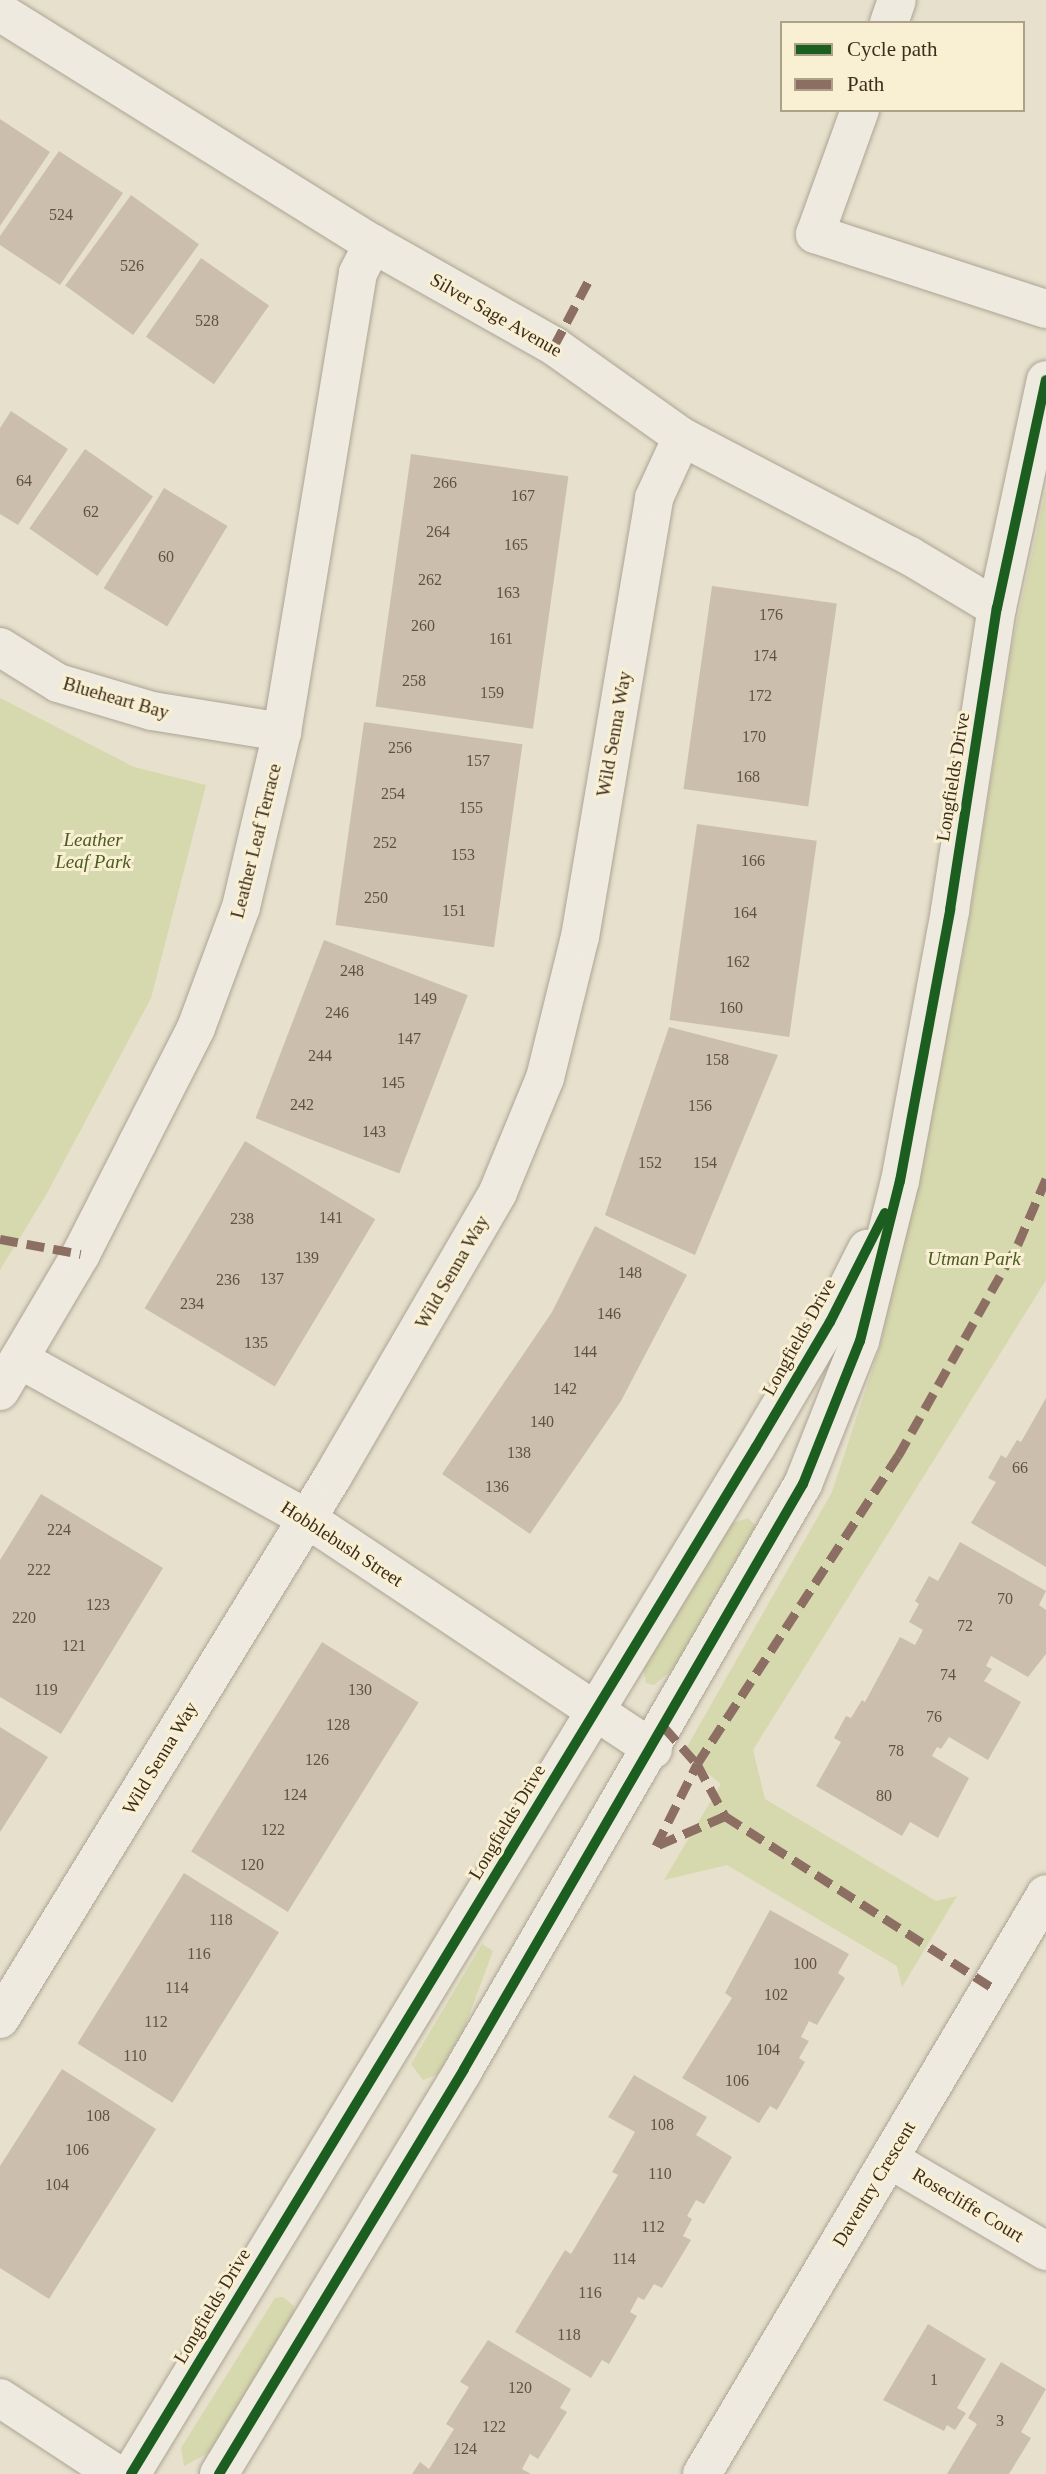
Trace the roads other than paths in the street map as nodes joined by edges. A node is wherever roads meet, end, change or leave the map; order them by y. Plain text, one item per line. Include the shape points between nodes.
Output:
1 (897, 0) edge
2 (0, 12) edge
3 (890, 21) edge
4 (859, 112) edge
5 (373, 244) junction
6 (1046, 309) edge
7 (1046, 380) edge
8 (682, 437) junction
9 (997, 608) junction
10 (0, 647) edge
11 (282, 732) junction
12 (900, 1181) junction
13 (10, 1375) edge
14 (306, 1518) junction
15 (595, 1711) junction
16 (653, 1749) junction
17 (1046, 1894) edge
18 (0, 2019) edge
19 (889, 2159) junction
20 (1046, 2251) edge
21 (0, 2398) edge
22 (116, 2474) edge
23 (131, 2474) edge
24 (219, 2474) edge
25 (702, 2474) edge

1 - 3 street
2 - 5 street, Silver Sage Avenue
4 - 6 street via 816,234
5 - 8 street, Silver Sage Avenue via 554,346
5 - 11 street, Leather Leaf Terrace via 358,274
7 - 9 street, Longfields Drive
8 - 9 street, Silver Sage Avenue via 910,556
8 - 14 street, Wild Senna Way via 654,498 580,937 545,1078 498,1192
9 - 12 street, Longfields Drive via 950,910
10 - 11 street, Blueheart Bay via 58,682 140,708
11 - 13 street, Leather Leaf Terrace via 241,907 196,1028 81,1254
12 - 15 street, Longfields Drive via 830,1322
12 - 16 street, Longfields Drive via 860,1341 803,1484
13 - 14 street, Hobblebush Street
14 - 15 street, Hobblebush Street
14 - 18 street, Wild Senna Way
15 - 16 street, Hobblebush Street
15 - 23 street, Longfields Drive
16 - 24 street, Longfields Drive
17 - 19 street, Daventry Crescent
19 - 20 street, Rosecliffe Court
19 - 25 street, Daventry Crescent
21 - 22 street

